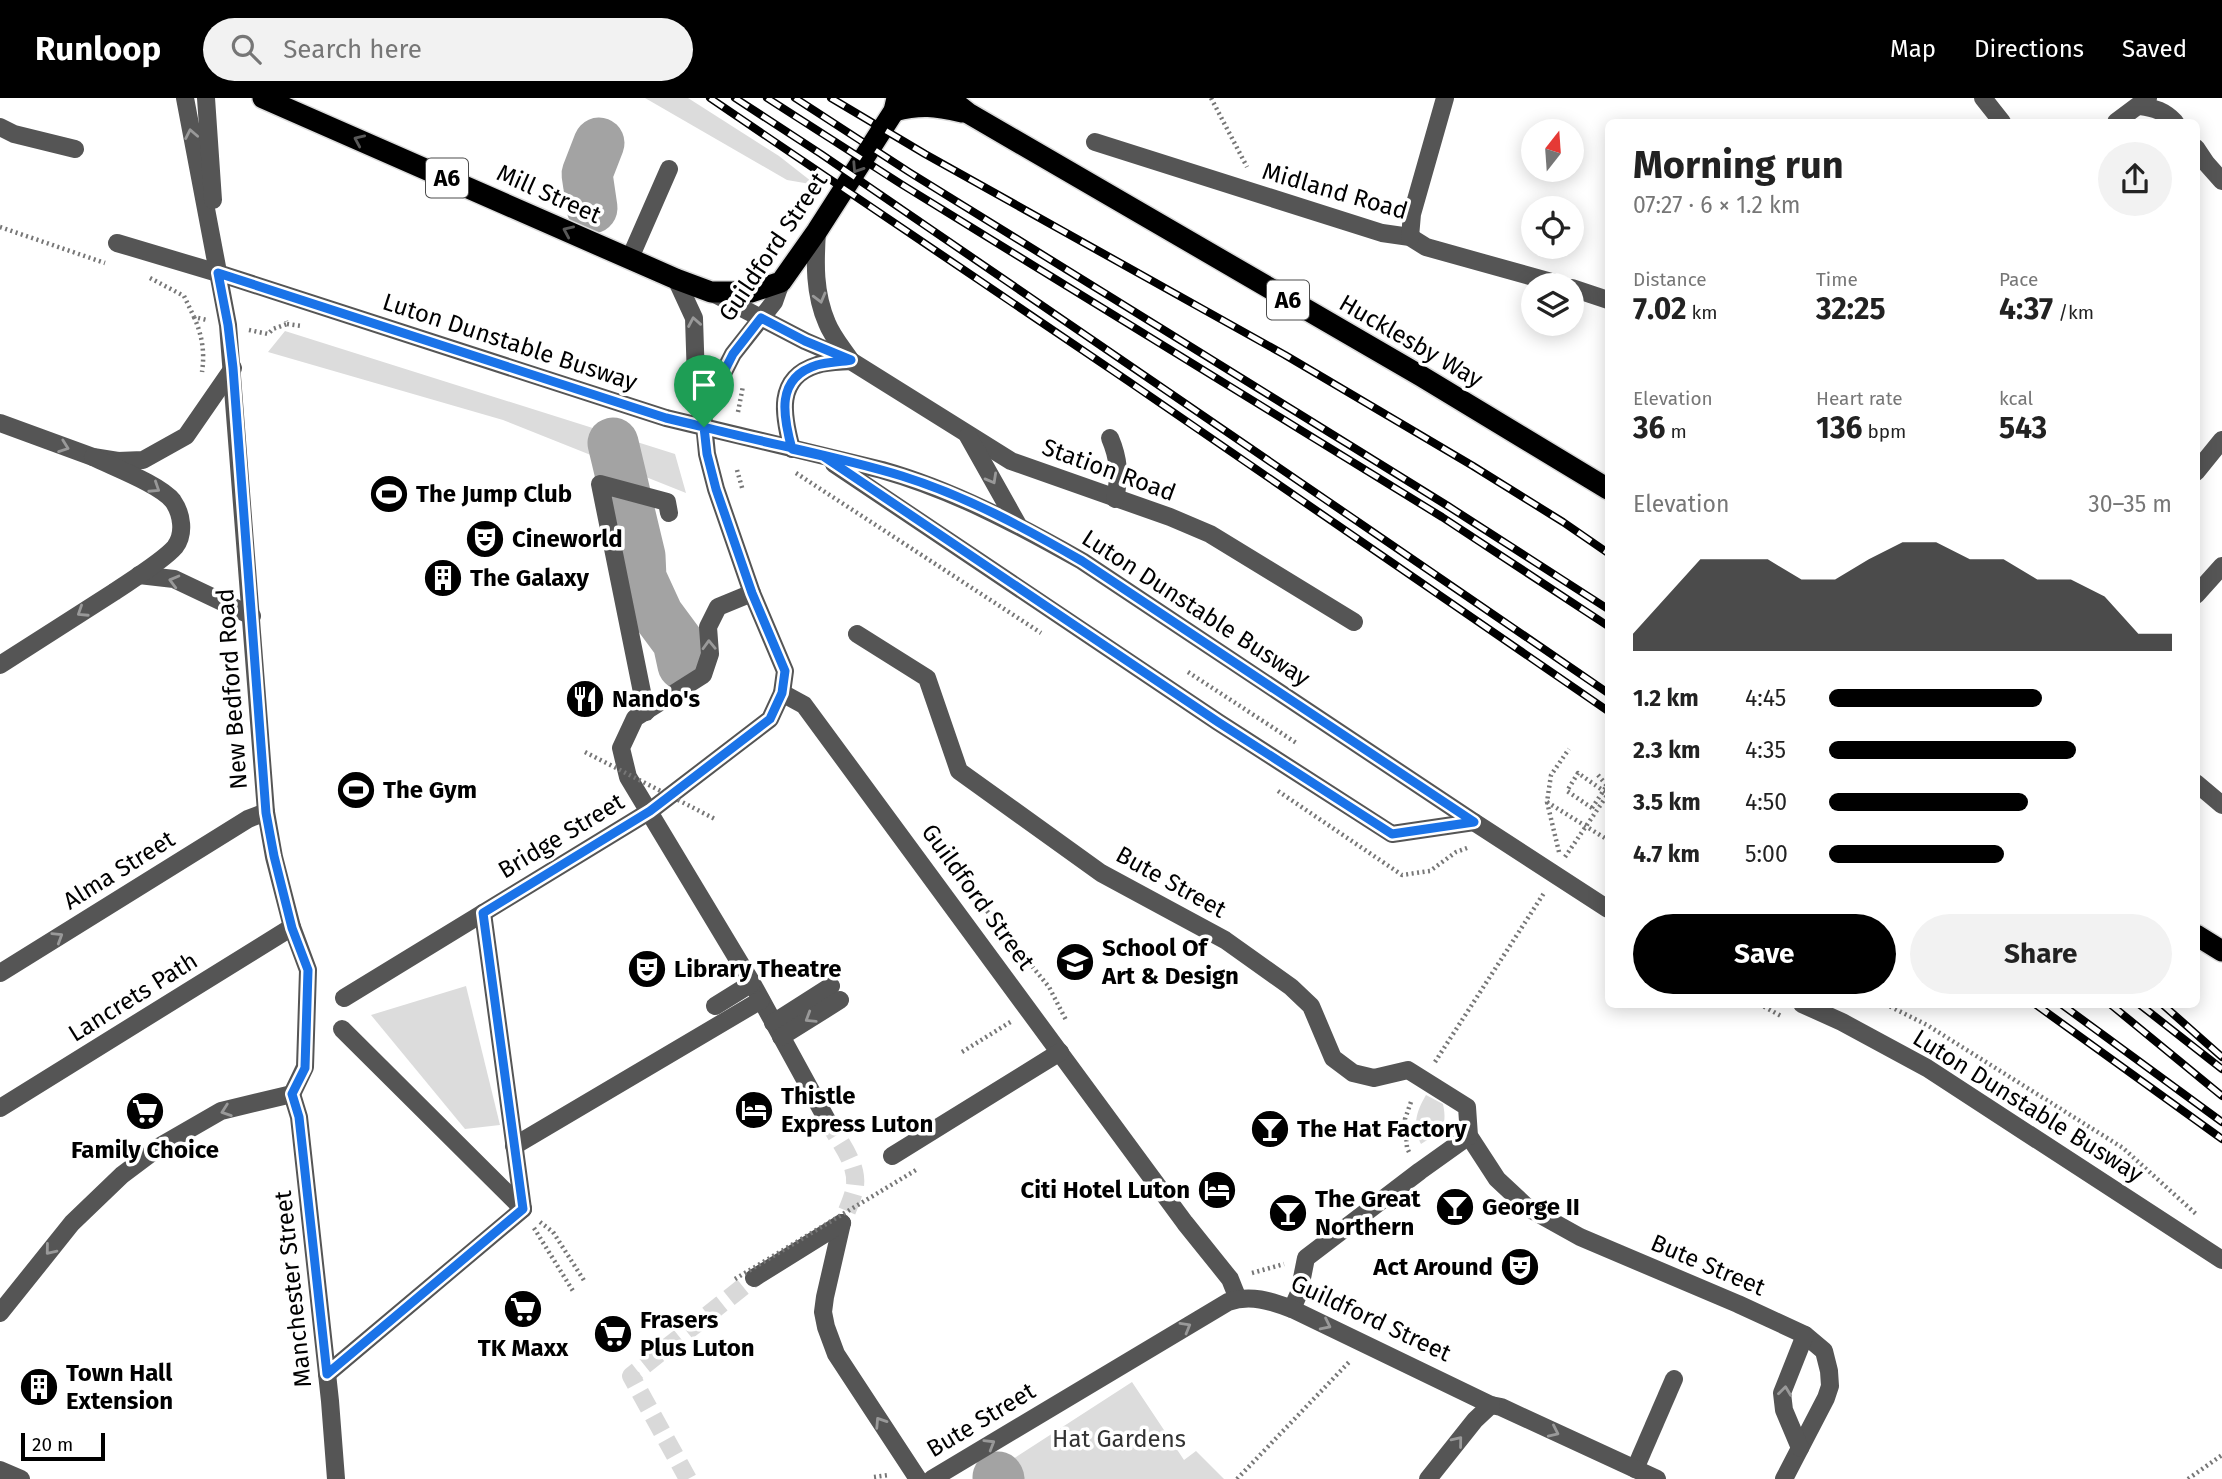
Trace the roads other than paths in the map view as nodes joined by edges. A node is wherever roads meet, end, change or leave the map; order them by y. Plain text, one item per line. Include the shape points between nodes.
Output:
1 (185, 98) edge
2 (206, 98) edge
3 (263, 98) edge
4 (949, 98) edge
5 (1445, 98) edge
6 (1983, 98) edge
7 (2144, 102) edge
8 (896, 105) edge
9 (968, 113) junction
10 (2000, 119) edge
11 (2120, 119) edge
12 (2172, 119) edge
13 (0, 127) edge
14 (1095, 142) dead end
15 (75, 149) dead end
16 (2200, 154) edge
17 (669, 169) dead end
18 (2222, 181) edge
19 (817, 231) junction
20 (1410, 237) junction
21 (117, 243) dead end
22 (630, 258) junction
23 (218, 273) junction
24 (1521, 274) edge
25 (676, 279) junction
26 (781, 282) junction
27 (711, 292) junction
28 (1584, 292) edge
29 (1605, 299) edge
30 (761, 318) junction
31 (851, 360) junction
32 (233, 368) junction
33 (703, 420) junction
34 (0, 423) edge
35 (966, 433) junction
36 (1110, 438) dead end
37 (2222, 440) edge
38 (792, 449) junction
39 (823, 456) junction
40 (93, 457) junction
41 (2200, 467) edge
42 (1605, 487) edge
43 (1115, 499) junction
44 (669, 513) dead end
45 (1018, 525) junction
46 (2222, 566) edge
47 (139, 575) junction
48 (2200, 591) edge
49 (752, 593) junction
50 (252, 616) junction
51 (1354, 622) dead end
52 (858, 634) dead end
53 (0, 665) edge
54 (782, 693) junction
55 (646, 712) junction
56 (2200, 787) edge
57 (2222, 806) edge
58 (650, 811) junction
59 (266, 813) junction
60 (1474, 822) junction
61 (1605, 907) edge
62 (483, 913) junction
63 (292, 928) junction
64 (2200, 937) edge
65 (2222, 951) edge
66 (0, 973) edge
67 (752, 983) junction
68 (836, 993) dead end
69 (344, 998) dead end
70 (761, 1000) junction
71 (715, 1006) dead end
72 (1811, 1008) edge
73 (342, 1029) dead end
74 (777, 1030) junction
75 (1060, 1052) junction
76 (292, 1094) junction
77 (0, 1108) edge
78 (827, 1120) tunnel mouth
79 (1469, 1136) junction
80 (514, 1146) junction
81 (892, 1156) dead end
82 (523, 1209) junction
83 (2222, 1260) edge
84 (744, 1278) tunnel mouth
85 (1238, 1299) junction
86 (1292, 1309) junction
87 (0, 1313) edge
88 (1805, 1335) junction
89 (327, 1374) junction
90 (1674, 1379) dead end
91 (1492, 1405) junction
92 (1800, 1448) junction
93 (1635, 1469) junction
94 (0, 1470) edge
95 (21, 1479) edge
96 (336, 1479) edge
97 (918, 1479) edge
98 (932, 1479) edge
99 (1428, 1479) edge
100 (1657, 1479) edge
101 (1784, 1479) edge

23 -> 1 street, New Bedford Road
2 - 23 street, New Bedford Road
22 -> 3 highway, Mill Street / A6
4 - 9 highway, Hucklesby Way / A6
5 - 20 street via 1412,214
6 - 10 street
7 - 11 street
7 - 12 street
8 - 9 highway, Hucklesby Way / A6 via 937,106
8 -> 19 highway, Guildford Street / A6
9 - 42 highway, Hucklesby Way / A6
13 - 15 street
14 - 20 street, Midland Road via 1382,233
16 - 18 street
17 - 22 street
19 - 26 highway, Guildford Street / A6
19 -> 31 street, Station Road via 814,273 818,293 827,325
20 - 24 street, Midland Road via 1426,247
21 - 23 street, Luton Dunstable Busway
22 - 25 highway, Mill Street / A6
23 - 32 street, New Bedford Road
23 - 33 street, Luton Dunstable Busway via 666,418
25 - 27 highway, Mill Street / A6
33 -> 25 street via 694,318
26 - 27 highway, Mill Street / A6 via 751,292
26 - 30 street, Guildford Street via 774,302
27 - 30 street, Station Road
28 - 29 street
30 - 31 street, Station Road
30 - 33 street, Guildford Street via 733,354
31 - 35 street, Station Road
31 - 38 street via 818,365 797,375 786,394 784,419
32 - 40 street via 186,436 143,460
32 - 50 street, New Bedford Road
33 - 38 street, Luton Dunstable Busway
33 - 49 street via 716,489
34 -> 40 street
35 - 43 street, Station Road via 1011,461
35 -> 45 street
36 - 43 street via 1119,467
37 - 41 street
38 - 39 street, Luton Dunstable Busway
39 - 45 street, Luton Dunstable Busway via 904,477
39 - 60 street via 1392,834
40 -> 47 street via 172,499 179,512 182,526 174,548
43 - 51 street, Station Road via 1210,534
44 - 55 street via 667,502 600,484
45 - 60 street, Luton Dunstable Busway via 1082,561
46 - 48 street
50 -> 47 street via 174,579
47 -> 53 street
49 - 54 street via 785,671
55 -> 49 street via 703,675 710,654 708,627 718,607
50 - 59 street, New Bedford Road
52 - 79 street, Bute Street via 928,678 959,771 1101,873 1225,940 1291,987 1311,1006 1333,1058 1353,1073 1374,1078 1408,1070 1467,1107
54 - 58 street, Bridge Street via 770,719
54 - 75 street, Guildford Street via 804,705
55 - 58 street via 635,718 621,747 628,777
56 - 57 street
58 - 62 street, Bridge Street
58 - 67 street
59 - 63 street, New Bedford Road
66 -> 59 street, Alma Street via 248,819
60 - 61 street, Luton Dunstable Busway
62 - 69 street, Bridge Street
62 - 80 street
63 - 76 street, New Bedford Road via 308,970 305,1068
63 - 77 street, Lancrets Path
64 - 65 highway
67 - 70 street
67 - 71 street
68 - 74 street
70 - 74 street
70 - 80 street
72 - 83 street, Luton Dunstable Busway via 1927,1068
73 - 82 street
74 - 78 street
75 - 81 street
75 - 85 street, Guildford Street via 1230,1279
76 -> 87 street via 221,1111 162,1144 72,1223
76 - 89 street, Manchester Street via 299,1117
79 - 86 street via 1306,1258
79 - 88 street, Bute Street via 1497,1179 1528,1208 1580,1237
80 - 82 street
82 - 89 street
97 -> 84 street via 836,1354 826,1327 825,1297 842,1223
85 - 86 street, Guildford Street via 1270,1301
98 -> 85 street, Bute Street
86 -> 91 street, Guildford Street
92 -> 88 street via 1782,1393
88 - 92 street, Bute Street via 1824,1351 1830,1386
89 - 96 street, Manchester Street
90 - 93 street
91 -> 93 street, Guildford Street
99 -> 91 street
92 - 101 street, Bute Street
93 - 100 street, Guildford Street
94 - 95 street

